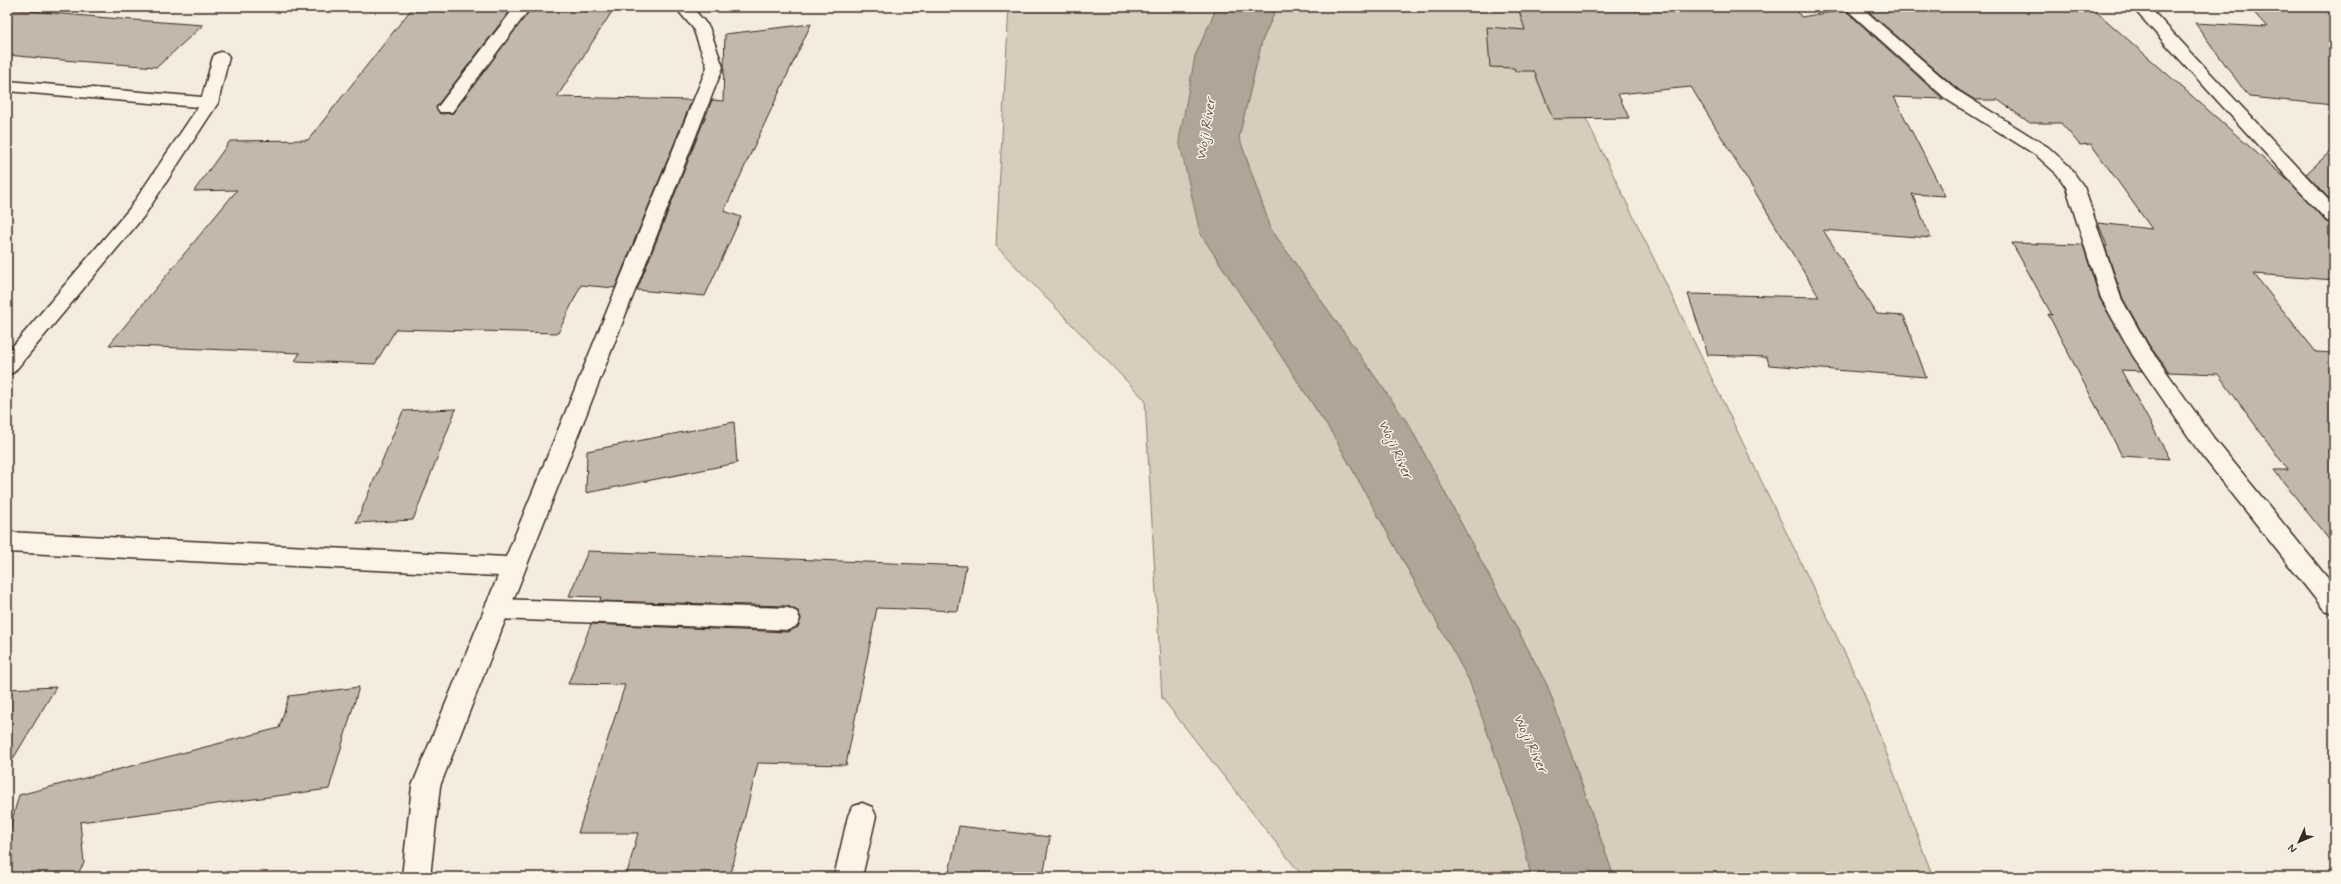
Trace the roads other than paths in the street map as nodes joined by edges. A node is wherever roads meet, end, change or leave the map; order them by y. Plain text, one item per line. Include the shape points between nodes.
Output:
1 (523, 7) edge
2 (683, 7) edge
3 (1852, 7) edge
4 (2140, 7) edge
5 (221, 57) dead end
6 (7, 86) edge
7 (209, 103) junction
8 (446, 108) dead end
9 (2334, 217) edge
10 (7, 367) edge
11 (7, 542) edge
12 (513, 567) junction
13 (2334, 604) edge
14 (496, 608) junction
15 (788, 620) dead end
16 (862, 816) dead end
17 (416, 877) edge
18 (848, 877) edge

1 - 8 street
2 - 12 street via 701,27 715,67
3 - 13 street via 1952,95 2042,151 2063,170 2075,187 2111,298 2140,351 2205,443
4 - 9 street
5 - 7 street
6 - 7 street
7 - 10 street via 136,212
11 - 12 street
12 - 14 street
14 - 15 street
14 - 17 street via 426,786
16 - 18 street

